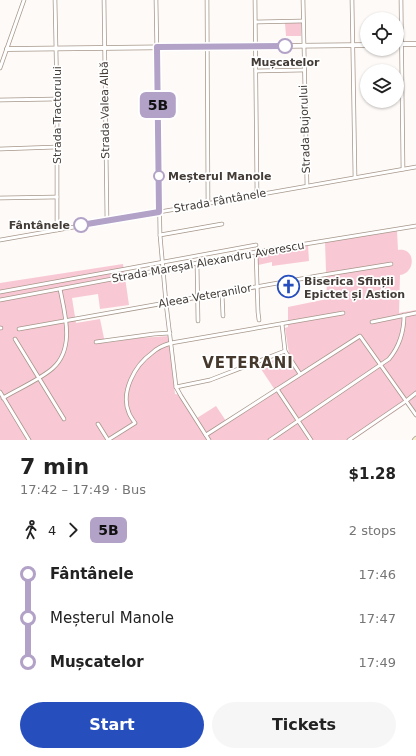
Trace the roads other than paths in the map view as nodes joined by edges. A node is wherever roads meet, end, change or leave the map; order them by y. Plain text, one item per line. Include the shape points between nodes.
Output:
1 (24, 0) edge
2 (55, 0) edge
3 (104, 0) edge
4 (156, 0) edge
5 (207, 0) edge
6 (255, 0) edge
7 (303, 0) edge
8 (352, 0) edge
9 (401, 0) edge
10 (400, 12) edge
11 (303, 21) junction
12 (256, 22) junction
13 (404, 44) edge
14 (416, 44) edge
15 (353, 45) junction
16 (360, 45) edge
17 (256, 46) junction
18 (303, 46) junction
19 (157, 47) junction
20 (207, 47) junction
21 (56, 48) junction
22 (104, 48) junction
23 (7, 49) junction
24 (399, 56) edge
25 (0, 68) edge
26 (304, 70) junction
27 (256, 71) junction
28 (57, 99) junction
29 (0, 100) edge
30 (57, 147) junction
31 (0, 148) edge
32 (416, 167) edge
33 (403, 169) junction
34 (356, 177) junction
35 (307, 186) junction
36 (257, 194) junction
37 (57, 197) junction
38 (0, 198) edge
39 (208, 203) junction
40 (159, 212) junction
41 (107, 221) junction
42 (222, 224) dead end
43 (416, 226) edge
44 (57, 230) junction
45 (160, 235) junction
46 (0, 240) edge
47 (256, 245) dead end
48 (256, 252) junction
49 (162, 262) junction
50 (197, 263) junction
51 (391, 264) dead end
52 (162, 270) junction
53 (257, 287) junction
54 (60, 289) junction
55 (0, 292) edge
56 (222, 293) junction
57 (198, 297) junction
58 (0, 300) edge
59 (166, 303) junction
60 (343, 313) dead end
61 (416, 313) edge
62 (223, 316) dead end
63 (404, 316) junction
64 (259, 320) dead end
65 (66, 321) junction
66 (198, 321) dead end
67 (372, 322) dead end
68 (282, 324) junction
69 (19, 329) dead end
70 (170, 333) junction
71 (14, 339) dead end
72 (96, 342) dead end
73 (171, 342) junction
74 (285, 351) junction
75 (381, 366) junction
76 (300, 374) junction
77 (38, 378) junction
78 (176, 387) junction
79 (277, 389) junction
80 (0, 392) edge
81 (416, 393) edge
82 (3, 398) junction
83 (406, 401) junction
84 (416, 415) edge
85 (64, 419) dead end
86 (298, 421) junction
87 (98, 424) dead end
88 (206, 435) junction
89 (272, 439) edge
90 (29, 440) edge
91 (108, 440) edge
92 (209, 440) edge
93 (311, 440) edge
94 (349, 440) edge

1 - 23 street
2 - 21 street, Strada Tractorului
3 - 22 street, Strada Valea Albă
4 - 19 street
5 - 20 street
6 - 12 street
7 - 11 street, Strada Bujorului
8 - 15 street
9 - 10 street
11 - 12 street
11 - 18 street, Strada Bujorului
12 - 17 street
13 - 14 street
15 - 16 street
15 - 18 street
15 - 34 street
17 - 18 street
17 - 20 street
17 - 27 street
18 - 26 street, Strada Bujorului
19 - 20 street
19 - 22 street
19 - 40 street
20 - 39 street
21 - 22 street
21 - 23 street
21 - 28 street, Strada Tractorului
22 - 41 street, Strada Valea Albă
23 - 25 street
24 - 33 street
26 - 27 street
26 - 35 street, Strada Bujorului
27 - 36 street
28 - 29 street
28 - 30 street, Strada Tractorului
30 - 31 street
30 - 37 street, Strada Tractorului
32 - 33 street, Strada Fântânele
33 - 34 street, Strada Fântânele
34 - 35 street, Strada Fântânele
35 - 36 street, Strada Fântânele
36 - 39 street, Strada Fântânele
37 - 38 street
37 - 44 street, Strada Tractorului
39 - 40 street, Strada Fântânele
40 - 41 street, Strada Fântânele
40 - 45 street
41 - 44 street, Strada Fântânele
42 - 45 street
43 - 48 street, Strada Mareșal Alexandru Averescu
44 - 46 street, Strada Fântânele
45 - 49 street
47 - 49 street, Strada Mareșal Alexandru Averescu
48 - 50 street, Strada Mareșal Alexandru Averescu
48 - 53 street
49 - 52 street
49 - 55 street, Strada Mareșal Alexandru Averescu
50 - 52 street, Strada Mareșal Alexandru Averescu
50 - 57 street
51 - 53 street, Aleea Veteranilor
52 - 54 street, Strada Mareșal Alexandru Averescu
52 - 59 street
53 - 56 street, Aleea Veteranilor
53 - 64 street
54 - 58 street, Strada Mareșal Alexandru Averescu
54 - 65 street
56 - 57 street, Aleea Veteranilor
56 - 62 street
57 - 59 street, Aleea Veteranilor
57 - 66 street
59 - 65 street, Aleea Veteranilor
59 - 70 street
60 - 68 street
61 - 63 street
63 - 67 street
63 - 75 street via 397,347
65 - 69 street, Aleea Veteranilor
65 - 77 street via 66,341 62,356 54,368
68 - 73 street
68 - 74 street
70 - 72 street
70 - 73 street
71 - 77 street
73 - 78 street
73 - 91 street via 150,354 138,366 130,380 126,402 128,412 135,423
74 - 76 street
74 - 78 street via 210,380
75 - 76 street via 360,336
75 - 83 street
75 - 86 street
76 - 79 street
77 - 82 street
77 - 85 street
78 - 88 street
79 - 86 street
79 - 88 street
80 - 82 street
81 - 83 street
82 - 90 street
83 - 84 street
83 - 94 street
86 - 89 street
86 - 93 street
87 - 91 street
88 - 92 street

